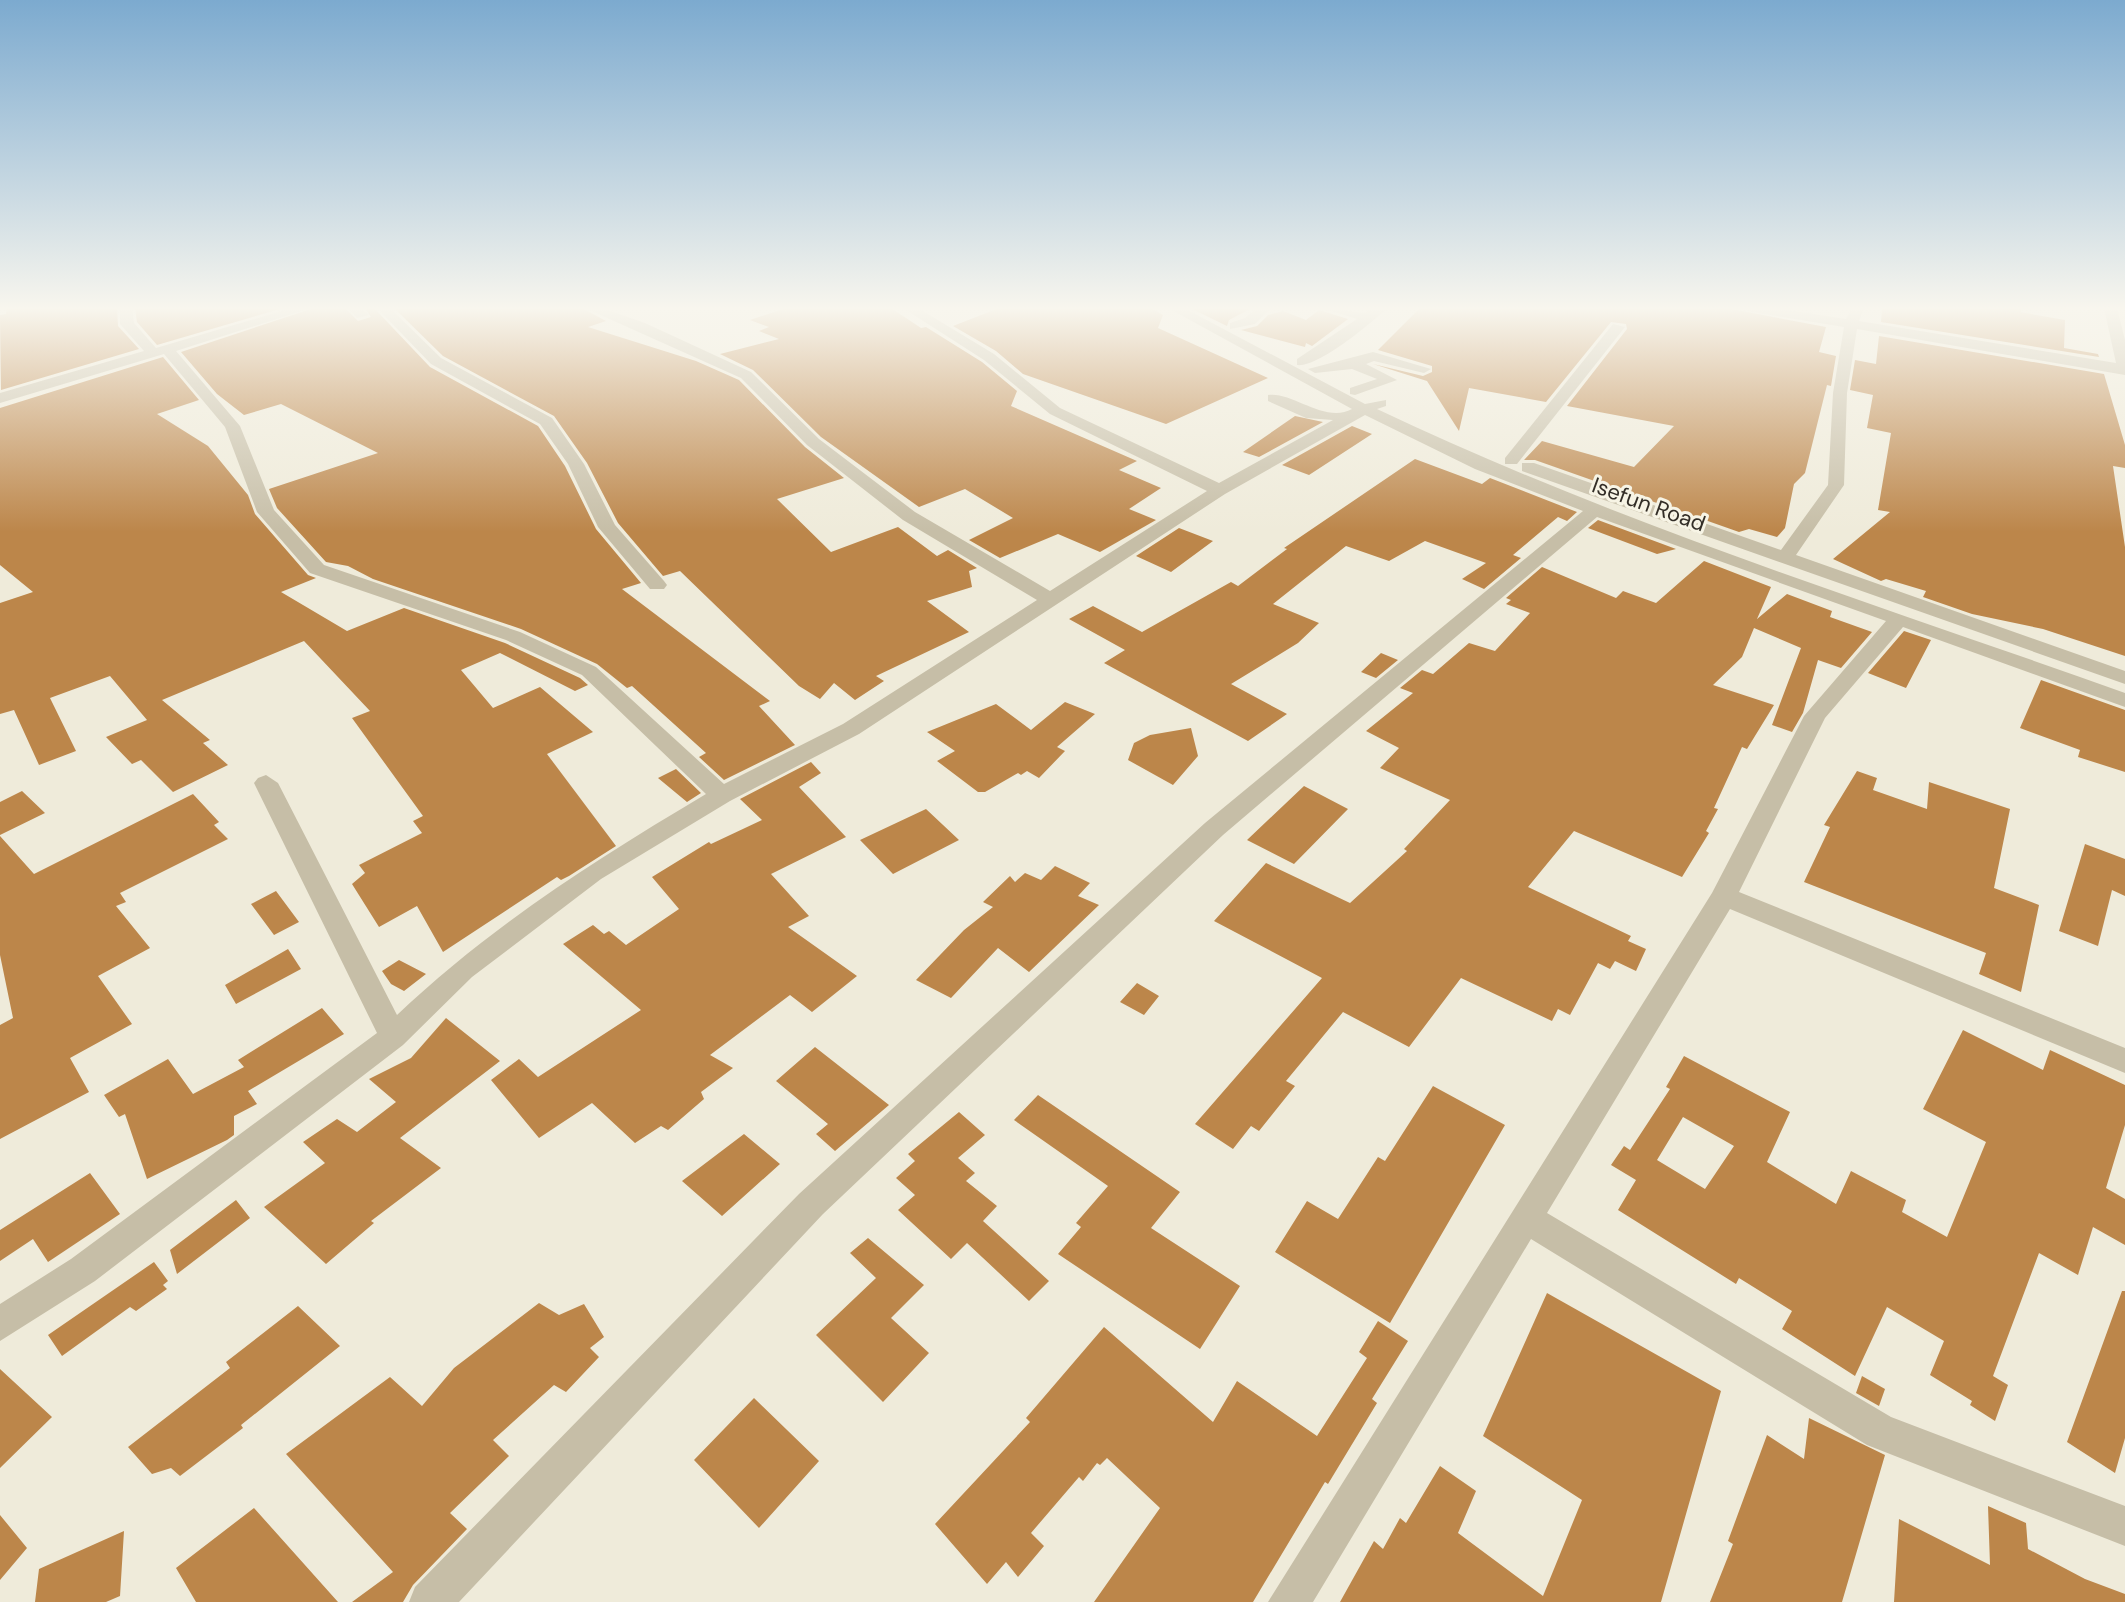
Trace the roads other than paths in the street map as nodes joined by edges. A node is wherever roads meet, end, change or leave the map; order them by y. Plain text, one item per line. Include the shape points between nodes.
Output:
1 (30, 383) edge
2 (48, 383) edge
3 (190, 383) edge
4 (476, 383) edge
5 (754, 383) edge
6 (1020, 383) edge
7 (1319, 383) edge
8 (1331, 383) edge
9 (1387, 383) edge
10 (1573, 383) edge
11 (1842, 383) edge
12 (0, 391) edge
13 (0, 398) edge
14 (1273, 398) dead end
15 (1362, 405) junction
16 (1511, 461) junction
17 (1219, 490) junction
18 (1595, 510) junction
19 (1785, 558) junction
20 (657, 585) dead end
21 (1050, 599) junction
22 (1898, 620) junction
23 (2125, 678) edge
24 (2125, 700) edge
25 (266, 783) dead end
26 (722, 795) junction
27 (1724, 896) junction
28 (393, 1037) junction
29 (2125, 1061) edge
30 (1528, 1219) junction
31 (0, 1324) edge
32 (2125, 1526) edge
33 (430, 1602) edge
34 (1289, 1602) edge

1 - 12 street
2 - 13 street
3 - 26 street via 232,426 266,512 317,569 513,636 589,671
4 - 20 street via 546,421 576,464 607,527
5 - 21 street via 813,442 909,516
6 - 17 street via 1055,411
7 - 15 street, Isefun Road
8 - 15 street, Isefun Road
9 - 15 street
10 - 16 street
11 - 19 street via 1836,485
14 - 15 street via 1311,415
15 - 16 street, Isefun Road
15 - 17 street
15 - 18 street, Isefun Road via 1481,465
16 - 19 street, Isefun Road
17 - 21 street
18 - 22 street, Isefun Road
18 - 33 street via 1214,829 811,1204
19 - 23 street, Isefun Road
21 - 26 street via 851,729
22 - 24 street, Isefun Road
22 - 27 street via 1815,716
25 - 28 street
26 - 28 street via 592,873 462,970
27 - 29 street
27 - 30 street
28 - 31 street via 83,1270
30 - 32 street via 1880,1432
30 - 34 street

